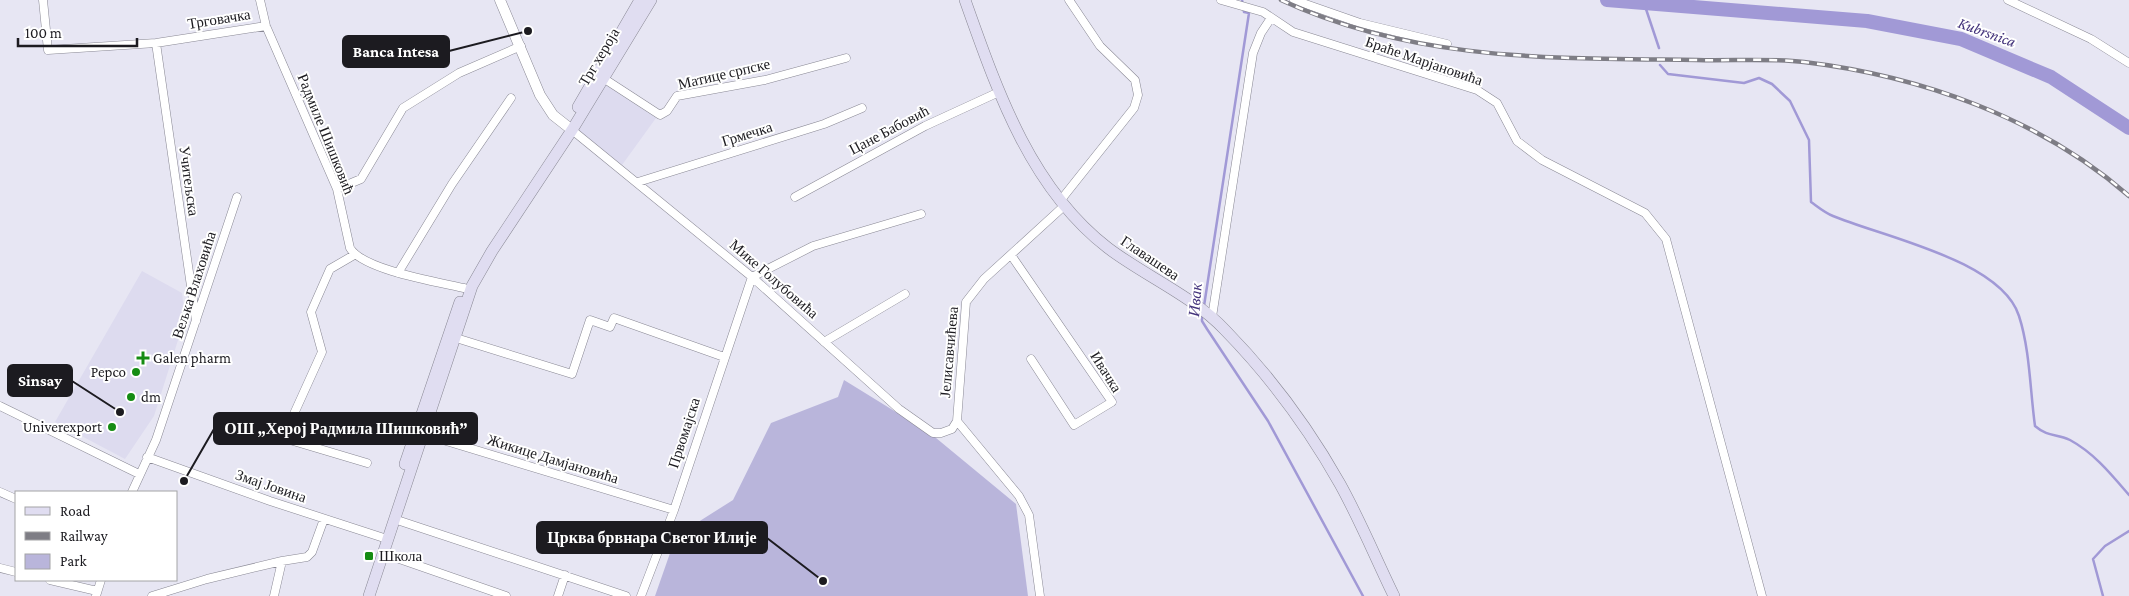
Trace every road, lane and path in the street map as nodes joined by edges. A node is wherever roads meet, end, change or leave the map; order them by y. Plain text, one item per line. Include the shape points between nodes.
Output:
1 (43, 0) edge
2 (261, 0) edge
3 (500, 0) edge
4 (640, 0) edge
5 (651, 0) edge
6 (965, 0) edge
7 (1069, 0) edge
8 (1294, 0) edge
9 (2008, 0) edge
10 (1225, 1) edge
11 (1271, 18) junction
12 (266, 26) junction
13 (156, 43) junction
14 (1447, 44) dead end
15 (521, 46) junction
16 (846, 58) dead end
17 (2129, 63) edge
18 (600, 76) junction
19 (999, 92) junction
20 (511, 98) dead end
21 (862, 108) dead end
22 (569, 128) junction
23 (638, 182) junction
24 (337, 189) junction
25 (237, 197) dead end
26 (795, 197) dead end
27 (1062, 204) junction
28 (922, 214) dead end
29 (354, 255) junction
30 (1011, 255) junction
31 (398, 273) junction
32 (752, 277) junction
33 (464, 288) junction
34 (905, 294) dead end
35 (1210, 315) junction
36 (196, 322) junction
37 (456, 338) junction
38 (824, 342) junction
39 (724, 357) junction
40 (1031, 359) dead end
41 (0, 406) edge
42 (957, 421) junction
43 (424, 434) junction
44 (147, 457) junction
45 (367, 463) dead end
46 (139, 474) junction
47 (132, 491) edge
48 (0, 492) edge
49 (15, 500) edge
50 (674, 510) junction
51 (324, 519) junction
52 (394, 519) junction
53 (384, 538) junction
54 (382, 553) junction
55 (282, 561) junction
56 (0, 568) edge
57 (15, 572) edge
58 (565, 575) junction
59 (54, 581) edge
60 (101, 581) edge
61 (96, 593) edge
62 (152, 596) edge
63 (274, 596) edge
64 (361, 596) edge
65 (369, 596) edge
66 (506, 596) edge
67 (558, 596) edge
68 (626, 596) edge
69 (641, 596) edge
70 (1040, 596) edge
71 (1394, 596) edge
72 (1762, 596) edge

1 - 13 street, Трговачка via 48,50
2 - 12 street, Радмиле Шишковић
3 - 15 street
4 - 18 main road, Трг хероја
5 - 18 main road, Трг хероја
6 - 19 main road, Главашева
7 - 27 street, Јелисавчићева via 1100,46 1135,80 1138,95 1134,108
8 - 14 street, Браће Марјановића via 1360,23
9 - 17 street via 2091,39
10 - 11 street, Браће Марјановића via 1263,12
11 - 35 street via 1253,53
11 - 72 street, Браће Марјановића via 1293,32 1477,90 1497,104 1516,141 1542,160 1645,213 1666,239
12 - 13 street, Трговачка
12 - 24 street, Радмиле Шишковић
13 - 36 street, Учитељска
15 - 22 street via 544,102
15 - 24 street via 459,73 403,108 361,179
16 - 18 street, Матице српске via 765,80 677,96 667,111 660,115
18 - 22 main road, Трг хероја
19 - 26 street, Цане Бабовић via 925,126
19 - 27 main road, Главашева via 1022,142
20 - 31 street via 452,184
21 - 23 street, Грмечка via 824,124
22 - 23 street, Мике Голубовића
22 - 33 main road via 480,259
22 - 37 main road via 472,286
23 - 32 street, Мике Голубовића
24 - 29 street, Радмиле Шишковић
25 - 36 street, Вељка Влаховића
27 - 30 street, Јелисавчићева
27 - 35 main road, Главашева via 1108,248
28 - 32 street via 813,246
29 - 31 street
29 - 45 street via 330,269 311,312 322,352 283,438
30 - 40 street, Ивачка via 1112,402 1074,425
30 - 42 street, Јелисавчићева via 972,291 966,302
31 - 33 street
32 - 38 street, Мике Голубовића
32 - 39 street, Првомајска
33 - 53 main road
34 - 38 street
35 - 71 main road, Главашева via 1248,356 1325,459 1347,496
36 - 44 street, Вељка Влаховића via 156,440
37 - 39 street via 572,374 590,320 610,327 614,318
37 - 43 main road
38 - 42 street, Мике Голубовића via 899,409 933,433 941,434 952,429
39 - 50 street, Првомајска
41 - 46 street
42 - 70 street via 1019,496 1029,515
43 - 50 street, Жикице Дамјановића
43 - 52 main road
44 - 46 street, Вељка Влаховића
44 - 51 street, Змај Јовина
46 - 47 street, Вељка Влаховића
48 - 49 street
50 - 69 street, Првомајска
51 - 53 street, Змај Јовина
51 - 55 street via 312,552 307,557
52 - 53 main road
52 - 58 street
53 - 54 main road
53 - 64 main road
54 - 65 main road
54 - 66 street
55 - 62 street
55 - 63 street
56 - 57 street
58 - 67 street
58 - 68 street
59 - 61 street
60 - 61 street

